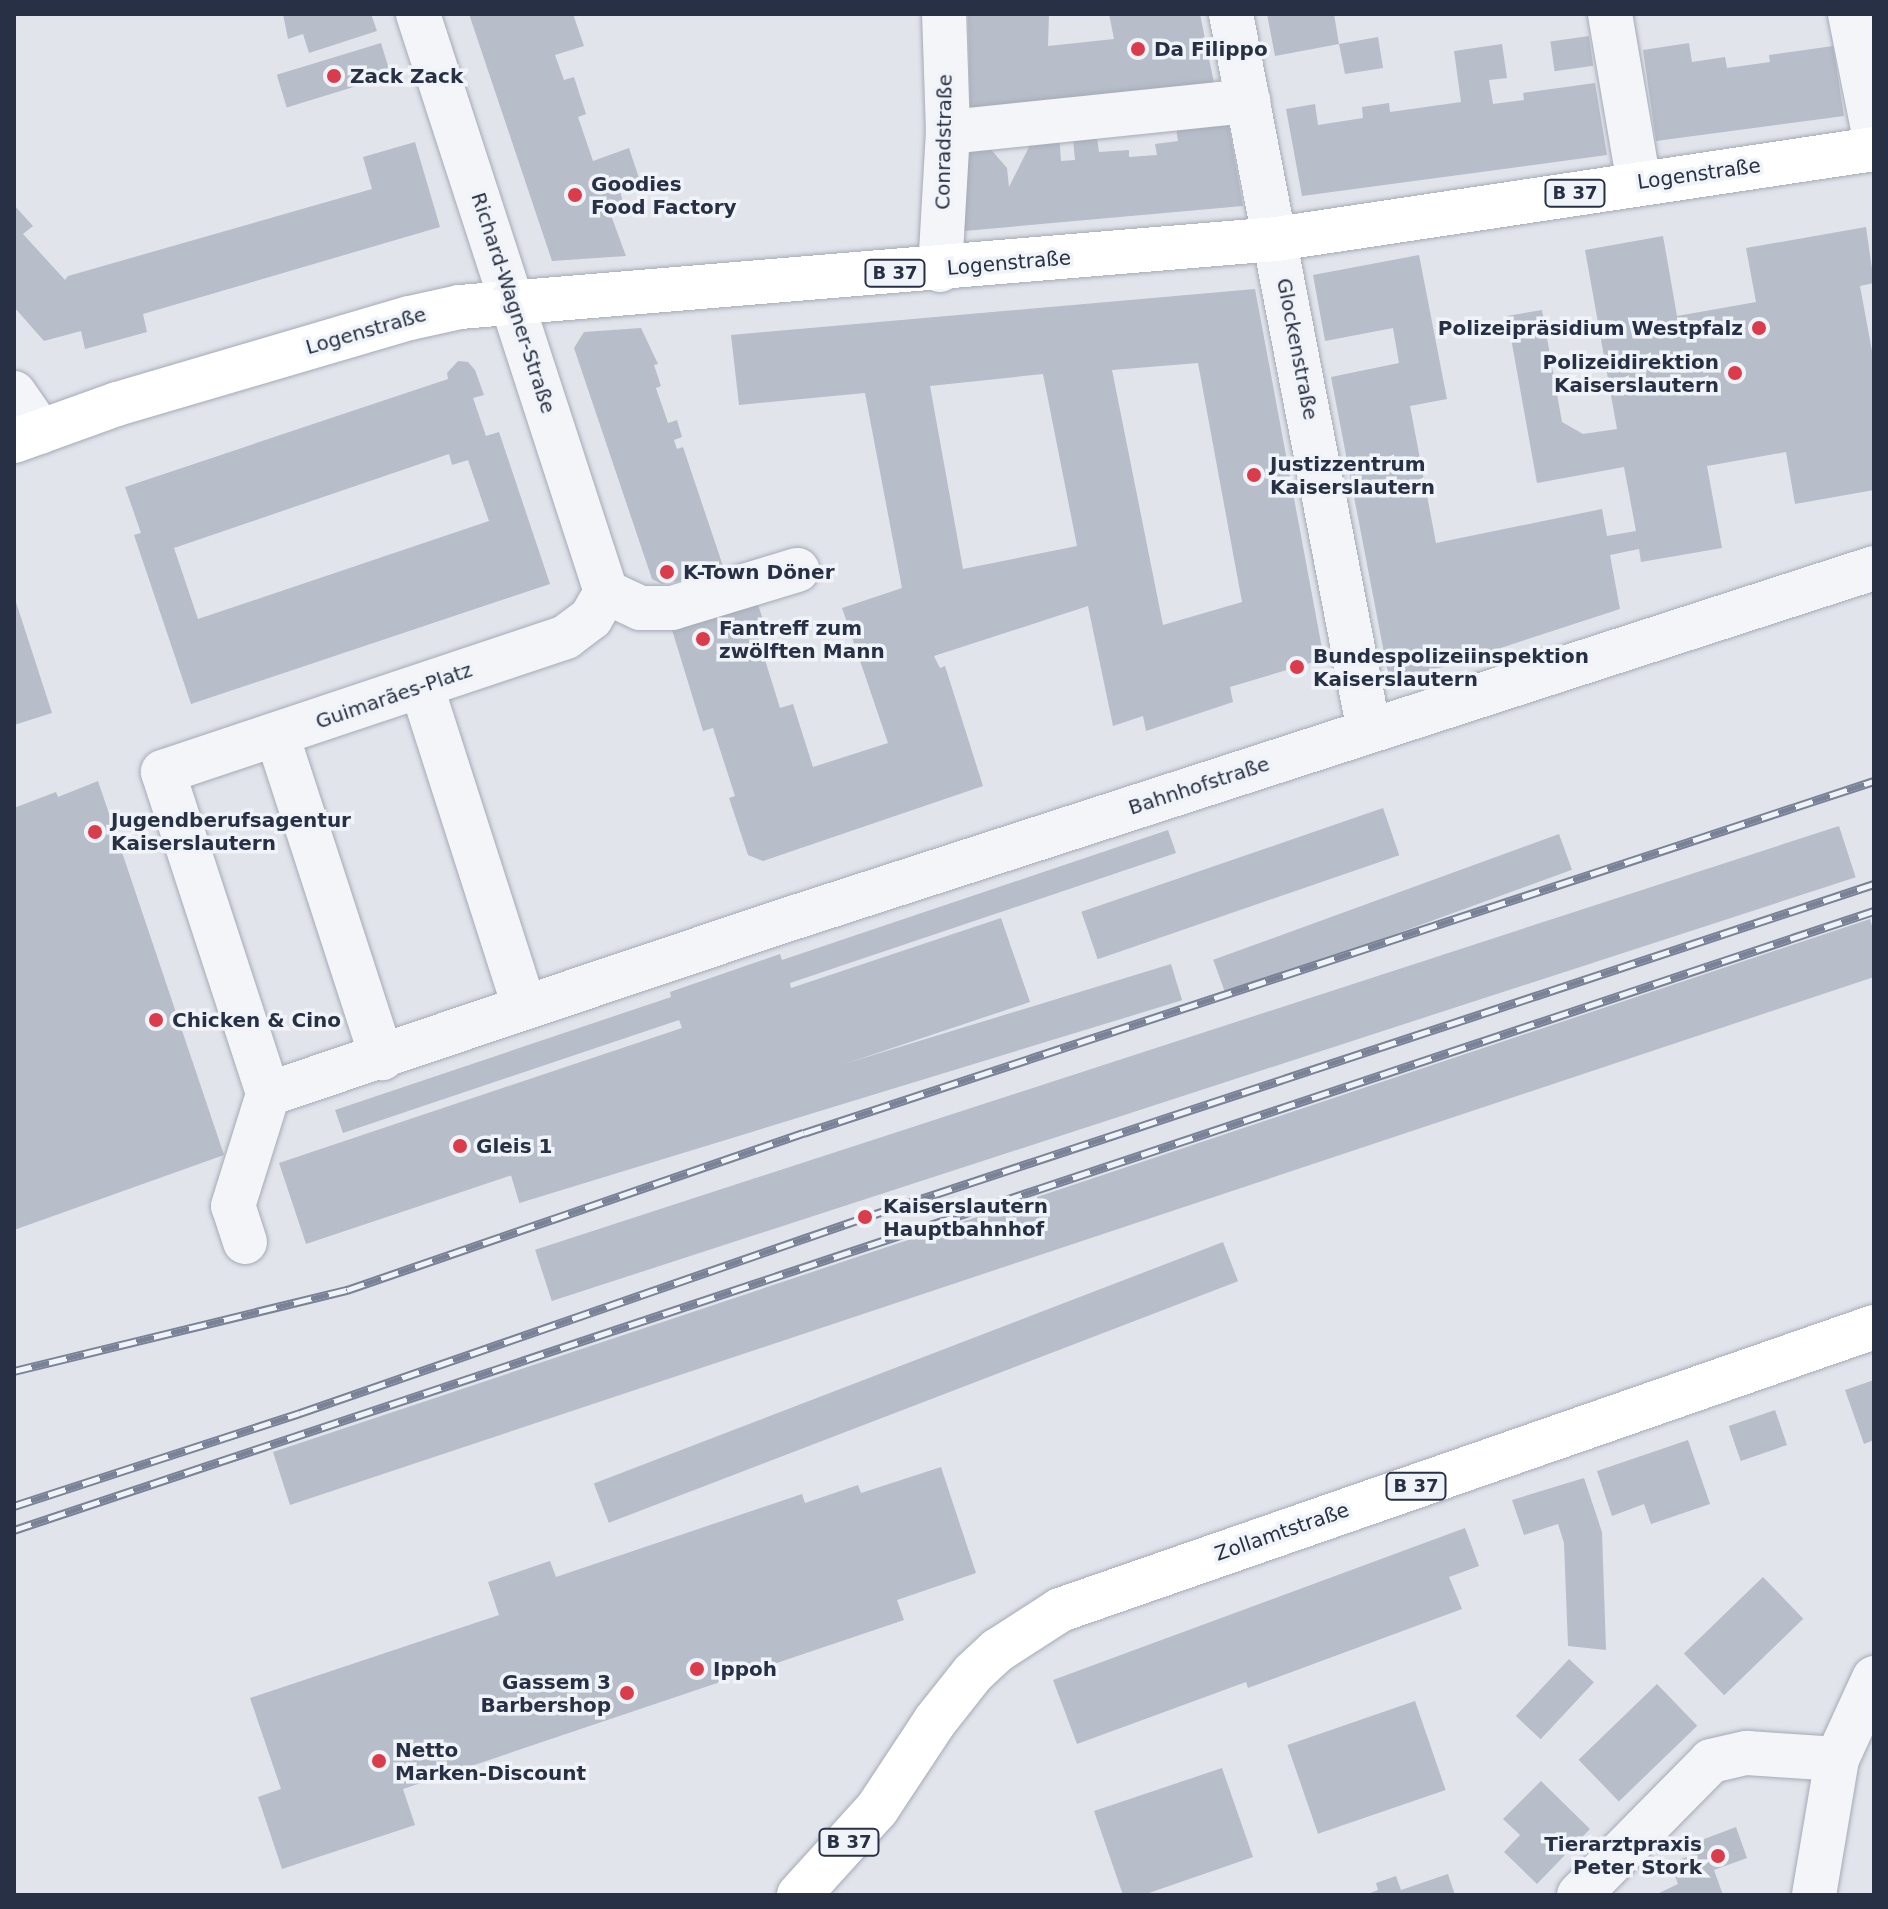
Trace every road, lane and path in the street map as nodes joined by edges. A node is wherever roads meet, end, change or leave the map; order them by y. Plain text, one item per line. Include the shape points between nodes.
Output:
1 (418, 14) edge
2 (944, 14) edge
3 (1231, 14) edge
4 (1610, 14) edge
5 (1850, 14) edge
6 (1248, 101) junction
7 (948, 132) junction
8 (1874, 134) edge
9 (1874, 149) edge
10 (1639, 183) junction
11 (1276, 239) junction
12 (940, 270) junction
13 (513, 302) junction
14 (14, 393) edge
15 (28, 436) edge
16 (1874, 568) edge
17 (797, 570) dead end
18 (606, 592) junction
19 (422, 688) junction
20 (1369, 731) junction
21 (287, 732) junction
22 (525, 1008) junction
23 (391, 1054) junction
24 (268, 1094) junction
25 (245, 1242) dead end
26 (1874, 1327) edge
27 (1874, 1678) edge
28 (1837, 1759) junction
29 (799, 1895) edge
30 (1579, 1895) edge
31 (1814, 1895) edge

1 - 13 street, Richard-Wagner-Straße
2 - 7 street, Conradstraße
3 - 6 street, Glockenstraße
4 - 10 street
5 - 8 street
6 - 7 street
6 - 11 street, Glockenstraße
7 - 12 street, Conradstraße
9 - 10 main road, Logenstraße / B 37
10 - 11 main road, Logenstraße / B 37
11 - 12 main road, Logenstraße / B 37
11 - 20 street, Glockenstraße
12 - 13 main road, Logenstraße / B 37
13 - 15 main road, Logenstraße / B 37 via 410,318 117,404
13 - 18 street, Richard-Wagner-Straße
14 - 15 street
16 - 20 street, Bahnhofstraße
17 - 18 street via 672,608 640,608
18 - 19 street, Guimarães-Platz via 591,618 566,637
19 - 21 street, Guimarães-Platz
19 - 22 street
20 - 22 street, Bahnhofstraße
21 - 23 street
21 - 24 street, Guimarães-Platz via 163,772
22 - 23 street
23 - 24 street
24 - 25 street via 233,1206
26 - 29 main road, Zollamtstraße / B 37 via 1060,1610 973,1673 877,1809
27 - 28 street
28 - 30 street via 1747,1753 1711,1761
28 - 31 street

